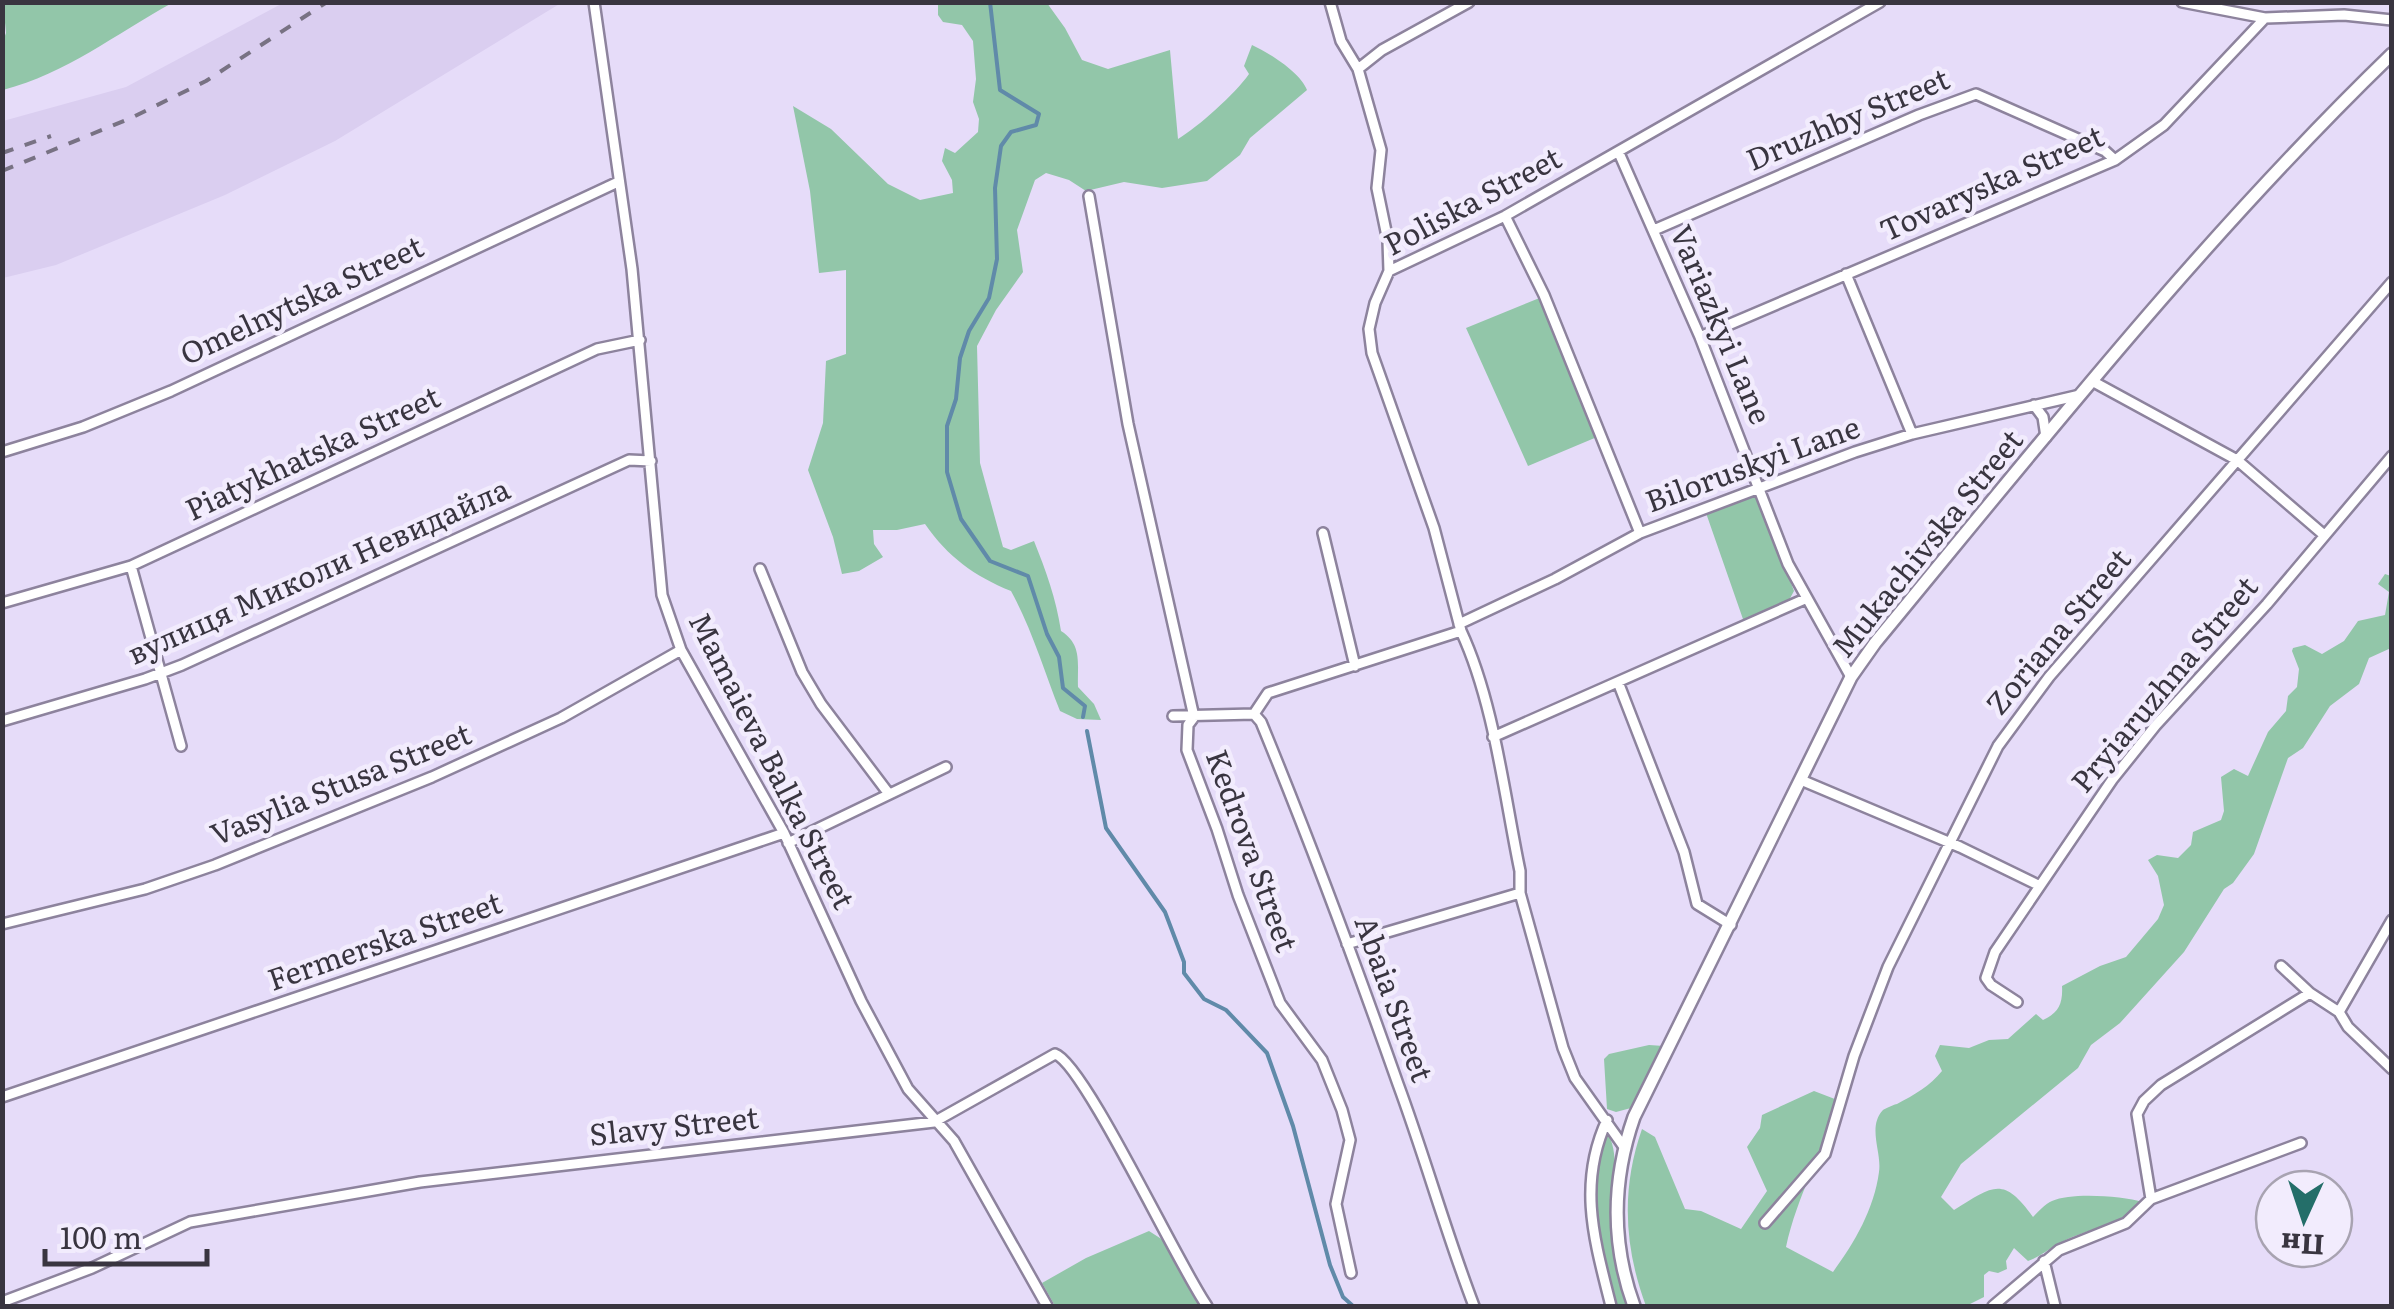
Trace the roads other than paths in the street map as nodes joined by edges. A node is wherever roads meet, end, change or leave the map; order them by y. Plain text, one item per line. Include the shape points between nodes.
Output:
1 (594, 2) edge
2 (1330, 2) edge
3 (1469, 2) edge
4 (1880, 2) edge
5 (2182, 2) edge
6 (2264, 18) junction
7 (2392, 20) edge
8 (2392, 54) edge
9 (1358, 68) junction
10 (1619, 153) junction
11 (2115, 160) junction
12 (618, 182) junction
13 (1089, 196) dead end
14 (1506, 216) junction
15 (1654, 230) junction
16 (1389, 271) junction
17 (1846, 274) junction
18 (2392, 282) edge
19 (1700, 337) junction
20 (640, 340) junction
21 (2092, 381) junction
22 (2080, 395) junction
23 (2034, 405) junction
24 (1912, 434) junction
25 (2046, 436) junction
26 (2, 452) edge
27 (2392, 456) edge
28 (2237, 460) junction
29 (652, 461) junction
30 (1761, 489) junction
31 (1323, 533) dead end
32 (1640, 533) junction
33 (2324, 535) junction
34 (132, 566) junction
35 (760, 570) dead end
36 (1805, 599) junction
37 (2, 603) edge
38 (1460, 628) junction
39 (681, 650) junction
40 (1355, 666) junction
41 (161, 673) junction
42 (1852, 677) junction
43 (1618, 682) junction
44 (1254, 714) junction
45 (1173, 716) dead end
46 (1194, 717) junction
47 (2, 720) edge
48 (1493, 737) junction
49 (182, 746) dead end
50 (946, 767) dead end
51 (1801, 780) junction
52 (890, 794) junction
53 (786, 838) junction
54 (1950, 844) junction
55 (2038, 886) junction
56 (1520, 893) junction
57 (2392, 920) edge
58 (2, 924) edge
59 (1731, 925) junction
60 (1347, 944) junction
61 (2282, 966) dead end
62 (2310, 992) junction
63 (2017, 1002) dead end
64 (2339, 1012) junction
65 (2392, 1070) edge
66 (2, 1096) edge
67 (1607, 1120) junction
68 (934, 1122) junction
69 (2302, 1143) dead end
70 (1624, 1147) junction
71 (2151, 1199) junction
72 (1765, 1223) dead end
73 (2044, 1261) junction
74 (1352, 1273) dead end
75 (2, 1302) edge
76 (1047, 1306) edge
77 (1208, 1306) edge
78 (1474, 1306) edge
79 (1611, 1306) edge
80 (1634, 1306) edge
81 (1993, 1306) edge
82 (2054, 1306) edge

1 - 12 street, Mamaieva Balka Street
2 - 9 street via 1340,41
3 - 9 street
4 - 10 street, Poliska Street
5 - 6 street
6 - 7 street
6 - 11 street, Tovaryska Street via 2164,125
8 - 21 street, Mukachivska Street via 2319,124
9 - 16 street via 1382,150 1377,188
10 - 14 street, Poliska Street
10 - 15 street, Variazkyi Lane
11 - 15 street, Druzhby Street via 1976,94
11 - 17 street, Tovaryska Street
12 - 20 street, Mamaieva Balka Street
12 - 26 street, Omelnytska Street via 171,391
13 - 46 street, Kedrova Street via 1128,424
14 - 16 street, Poliska Street
14 - 32 street
15 - 19 street, Variazkyi Lane
16 - 38 street, Poliska Street via 1369,329 1372,353 1434,528
17 - 19 street, Tovaryska Street
17 - 24 street
18 - 28 street, Zoriana Street
19 - 30 street, Variazkyi Lane
20 - 29 street, Mamaieva Balka Street
20 - 34 street, Piatykhatska Street via 597,349
21 - 22 street, Mukachivska Street
21 - 28 street
22 - 23 street, Biloruskyi Lane
22 - 25 street, Mukachivska Street
23 - 24 street, Biloruskyi Lane
23 - 25 street
24 - 30 street, Biloruskyi Lane
25 - 42 street, Mukachivska Street
27 - 33 street, Pryiaruzhna Street
28 - 33 street
28 - 54 street, Zoriana Street via 2022,710
29 - 39 street, Mamaieva Balka Street via 662,595
29 - 41 street, вулиця Миколи Невидайла via 630,460
30 - 32 street, Biloruskyi Lane
30 - 36 street, Variazkyi Lane
31 - 40 street
32 - 38 street, Biloruskyi Lane
33 - 55 street, Pryiaruzhna Street via 2156,725
34 - 37 street, Piatykhatska Street
34 - 41 street
35 - 52 street via 802,672
36 - 42 street, Variazkyi Lane
36 - 43 street
38 - 40 street, Biloruskyi Lane
38 - 48 street, Poliska Street
39 - 53 street, Mamaieva Balka Street
39 - 58 street, Vasylia Stusa Street via 562,718 378,799 145,890
40 - 44 street, Biloruskyi Lane via 1268,693
41 - 47 street, вулиця Миколи Невидайла
41 - 49 street
42 - 51 street, Mukachivska Street
43 - 48 street
43 - 59 street via 1684,852 1697,904
44 - 46 street
44 - 60 street, Abaia Street
45 - 46 street
46 - 74 street, Kedrova Street via 1187,750 1238,895 1280,1003 1322,1060 1342,1110 1350,1140 1336,1204
48 - 56 street, Poliska Street
50 - 52 street, Fermerska Street
51 - 54 street
51 - 59 street, Mukachivska Street
52 - 53 street, Fermerska Street
53 - 66 street, Fermerska Street
53 - 68 street, Mamaieva Balka Street via 861,1001 908,1090
54 - 55 street
54 - 72 street, Zoriana Street via 1888,967 1824,1154
55 - 63 street, Pryiaruzhna Street via 1986,978
56 - 60 street
56 - 67 street, Poliska Street via 1563,1048 1575,1078
57 - 64 street
59 - 70 street, Mukachivska Street
60 - 78 street, Abaia Street
61 - 62 street
62 - 64 street
62 - 71 street via 2144,1100 2137,1114
64 - 65 street
67 - 70 street
67 - 79 street via 1589,1198
68 - 75 street, Slavy Street via 420,1182 190,1222
68 - 76 street, Mamaieva Balka Street via 954,1141
68 - 77 street, Slavy Street via 1047,1056 1061,1055 1090,1094
69 - 71 street
70 - 80 street, Mukachivska Street via 1616,1244
71 - 73 street via 2126,1223
73 - 81 street
73 - 82 street

